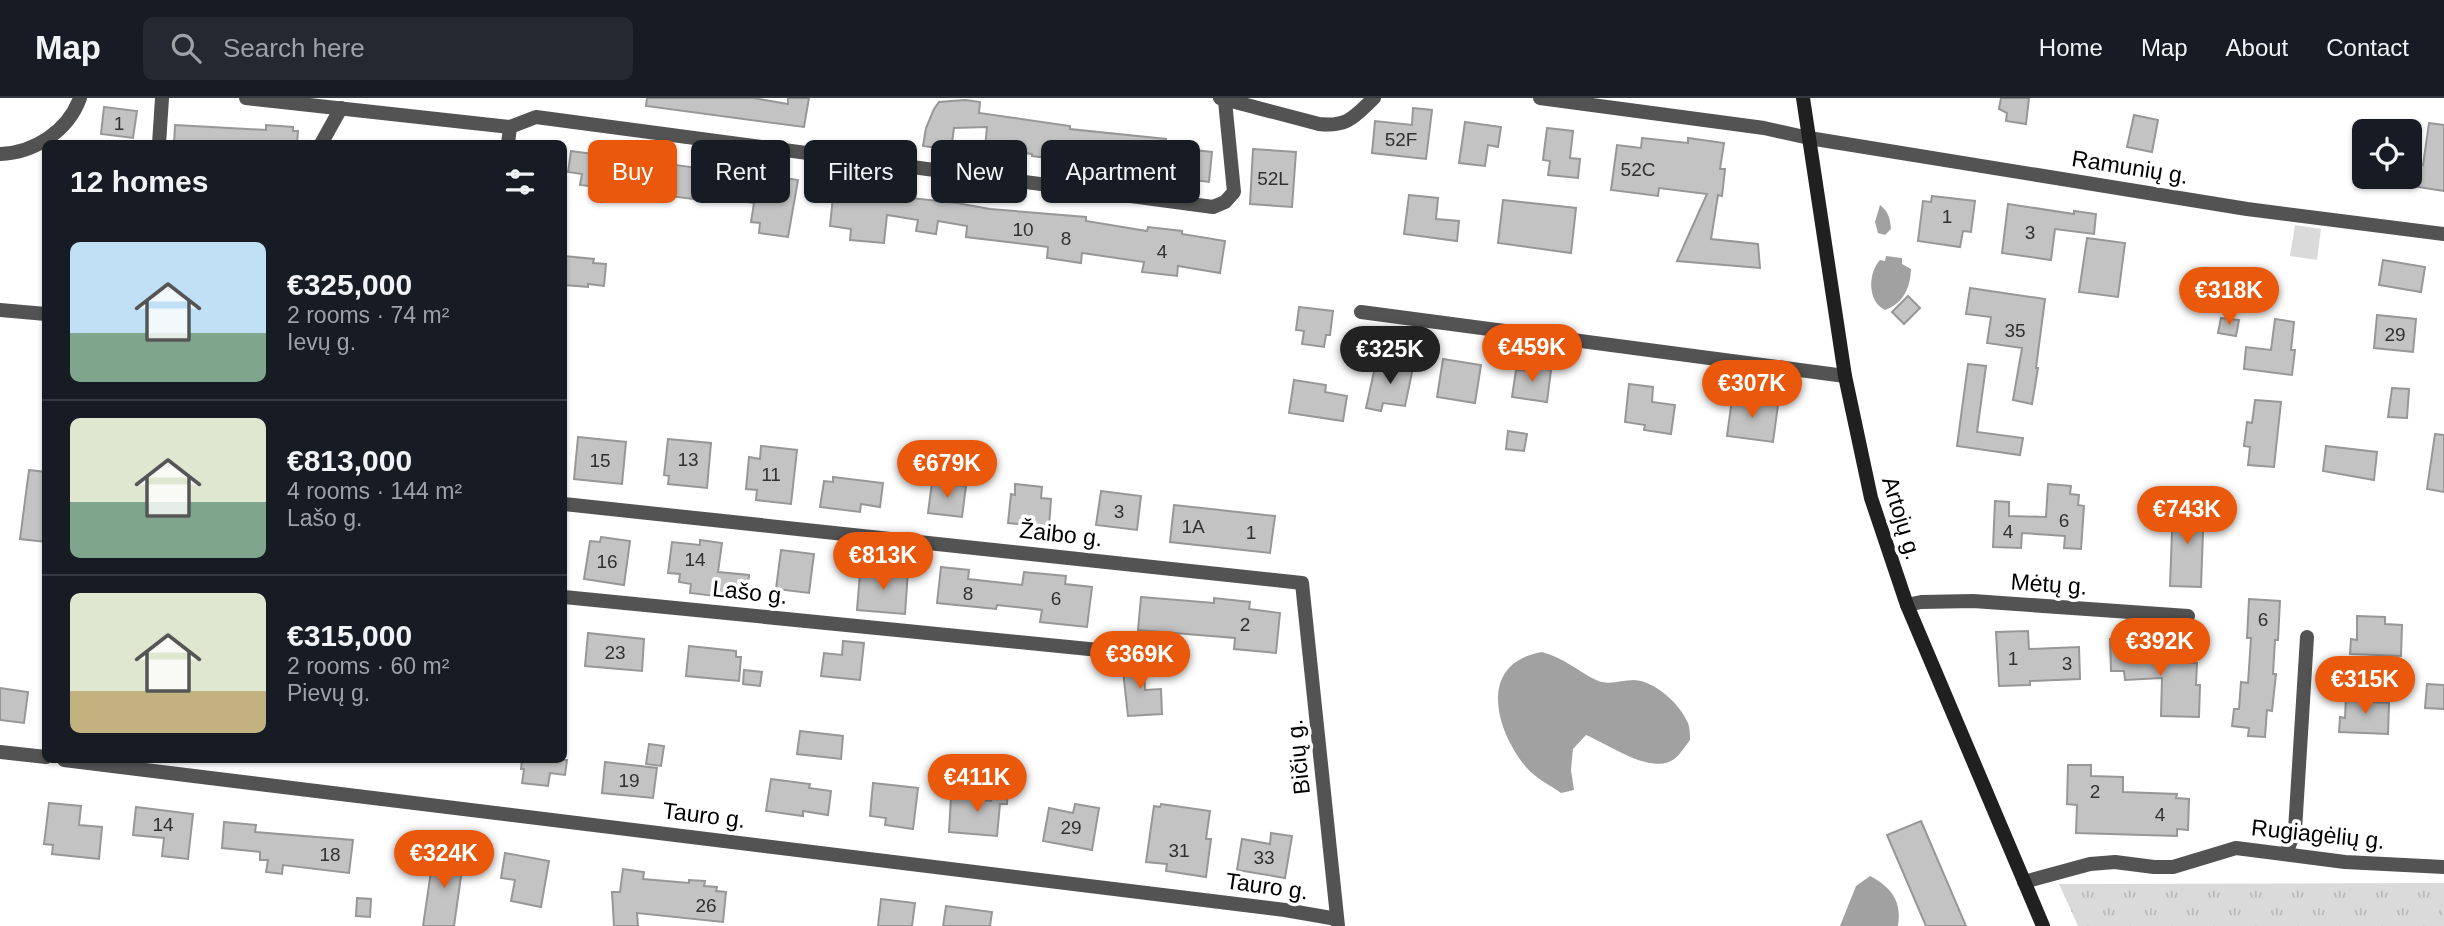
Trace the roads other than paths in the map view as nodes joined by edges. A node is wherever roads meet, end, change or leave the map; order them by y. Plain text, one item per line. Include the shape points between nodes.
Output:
1 (80, 98) edge
2 (162, 98) edge
3 (246, 98) edge
4 (1374, 98) edge
5 (1540, 98) edge
6 (1803, 98) edge
7 (1222, 99) edge
8 (341, 108) junction
9 (510, 127) junction
10 (1809, 138) junction
11 (46, 140) edge
12 (159, 140) edge
13 (323, 140) edge
14 (508, 140) edge
15 (42, 143) edge
16 (0, 154) edge
17 (2444, 234) edge
18 (0, 310) edge
19 (1361, 312) dead end
20 (42, 314) edge
21 (1845, 376) junction
22 (567, 504) edge
23 (1302, 583) joint
24 (567, 597) edge
25 (1907, 605) junction
26 (2188, 617) dead end
27 (2307, 637) dead end
28 (1099, 650) dead end
29 (0, 752) edge
30 (42, 757) edge
31 (89, 763) edge
32 (2286, 853) junction
33 (2444, 867) edge
34 (2024, 882) junction
35 (1338, 923) edge
36 (2043, 926) edge

1 - 11 street via 63,125
2 - 12 street
3 - 8 street
4 - 7 street via 1352,118 1335,125
5 - 10 street, Ramunių g.
6 - 10 main road, Artojų g.
7 - 9 street via 1234,192 1213,207 536,117
8 - 9 street
8 - 13 street
9 - 14 street
10 - 17 street, Ramunių g. via 2248,209
10 - 21 main road, Artojų g.
15 - 16 street
18 - 20 street
19 - 21 street
21 - 25 main road, Artojų g. via 1871,498
22 - 23 street, Žaibo g.
23 - 35 street, Bičių g.
24 - 28 street, Lašo g.
25 - 26 street, Mėtų g. via 1973,601
25 - 34 main road, Artojų g.
27 - 32 street via 2295,830
29 - 30 street
31 - 35 street, Tauro g. via 1257,906
32 - 33 street, Rugiagėlių g. via 2345,862
32 - 34 street, Rugiagėlių g. via 2236,848 2173,867 2090,864
34 - 36 main road, Artojų g.

